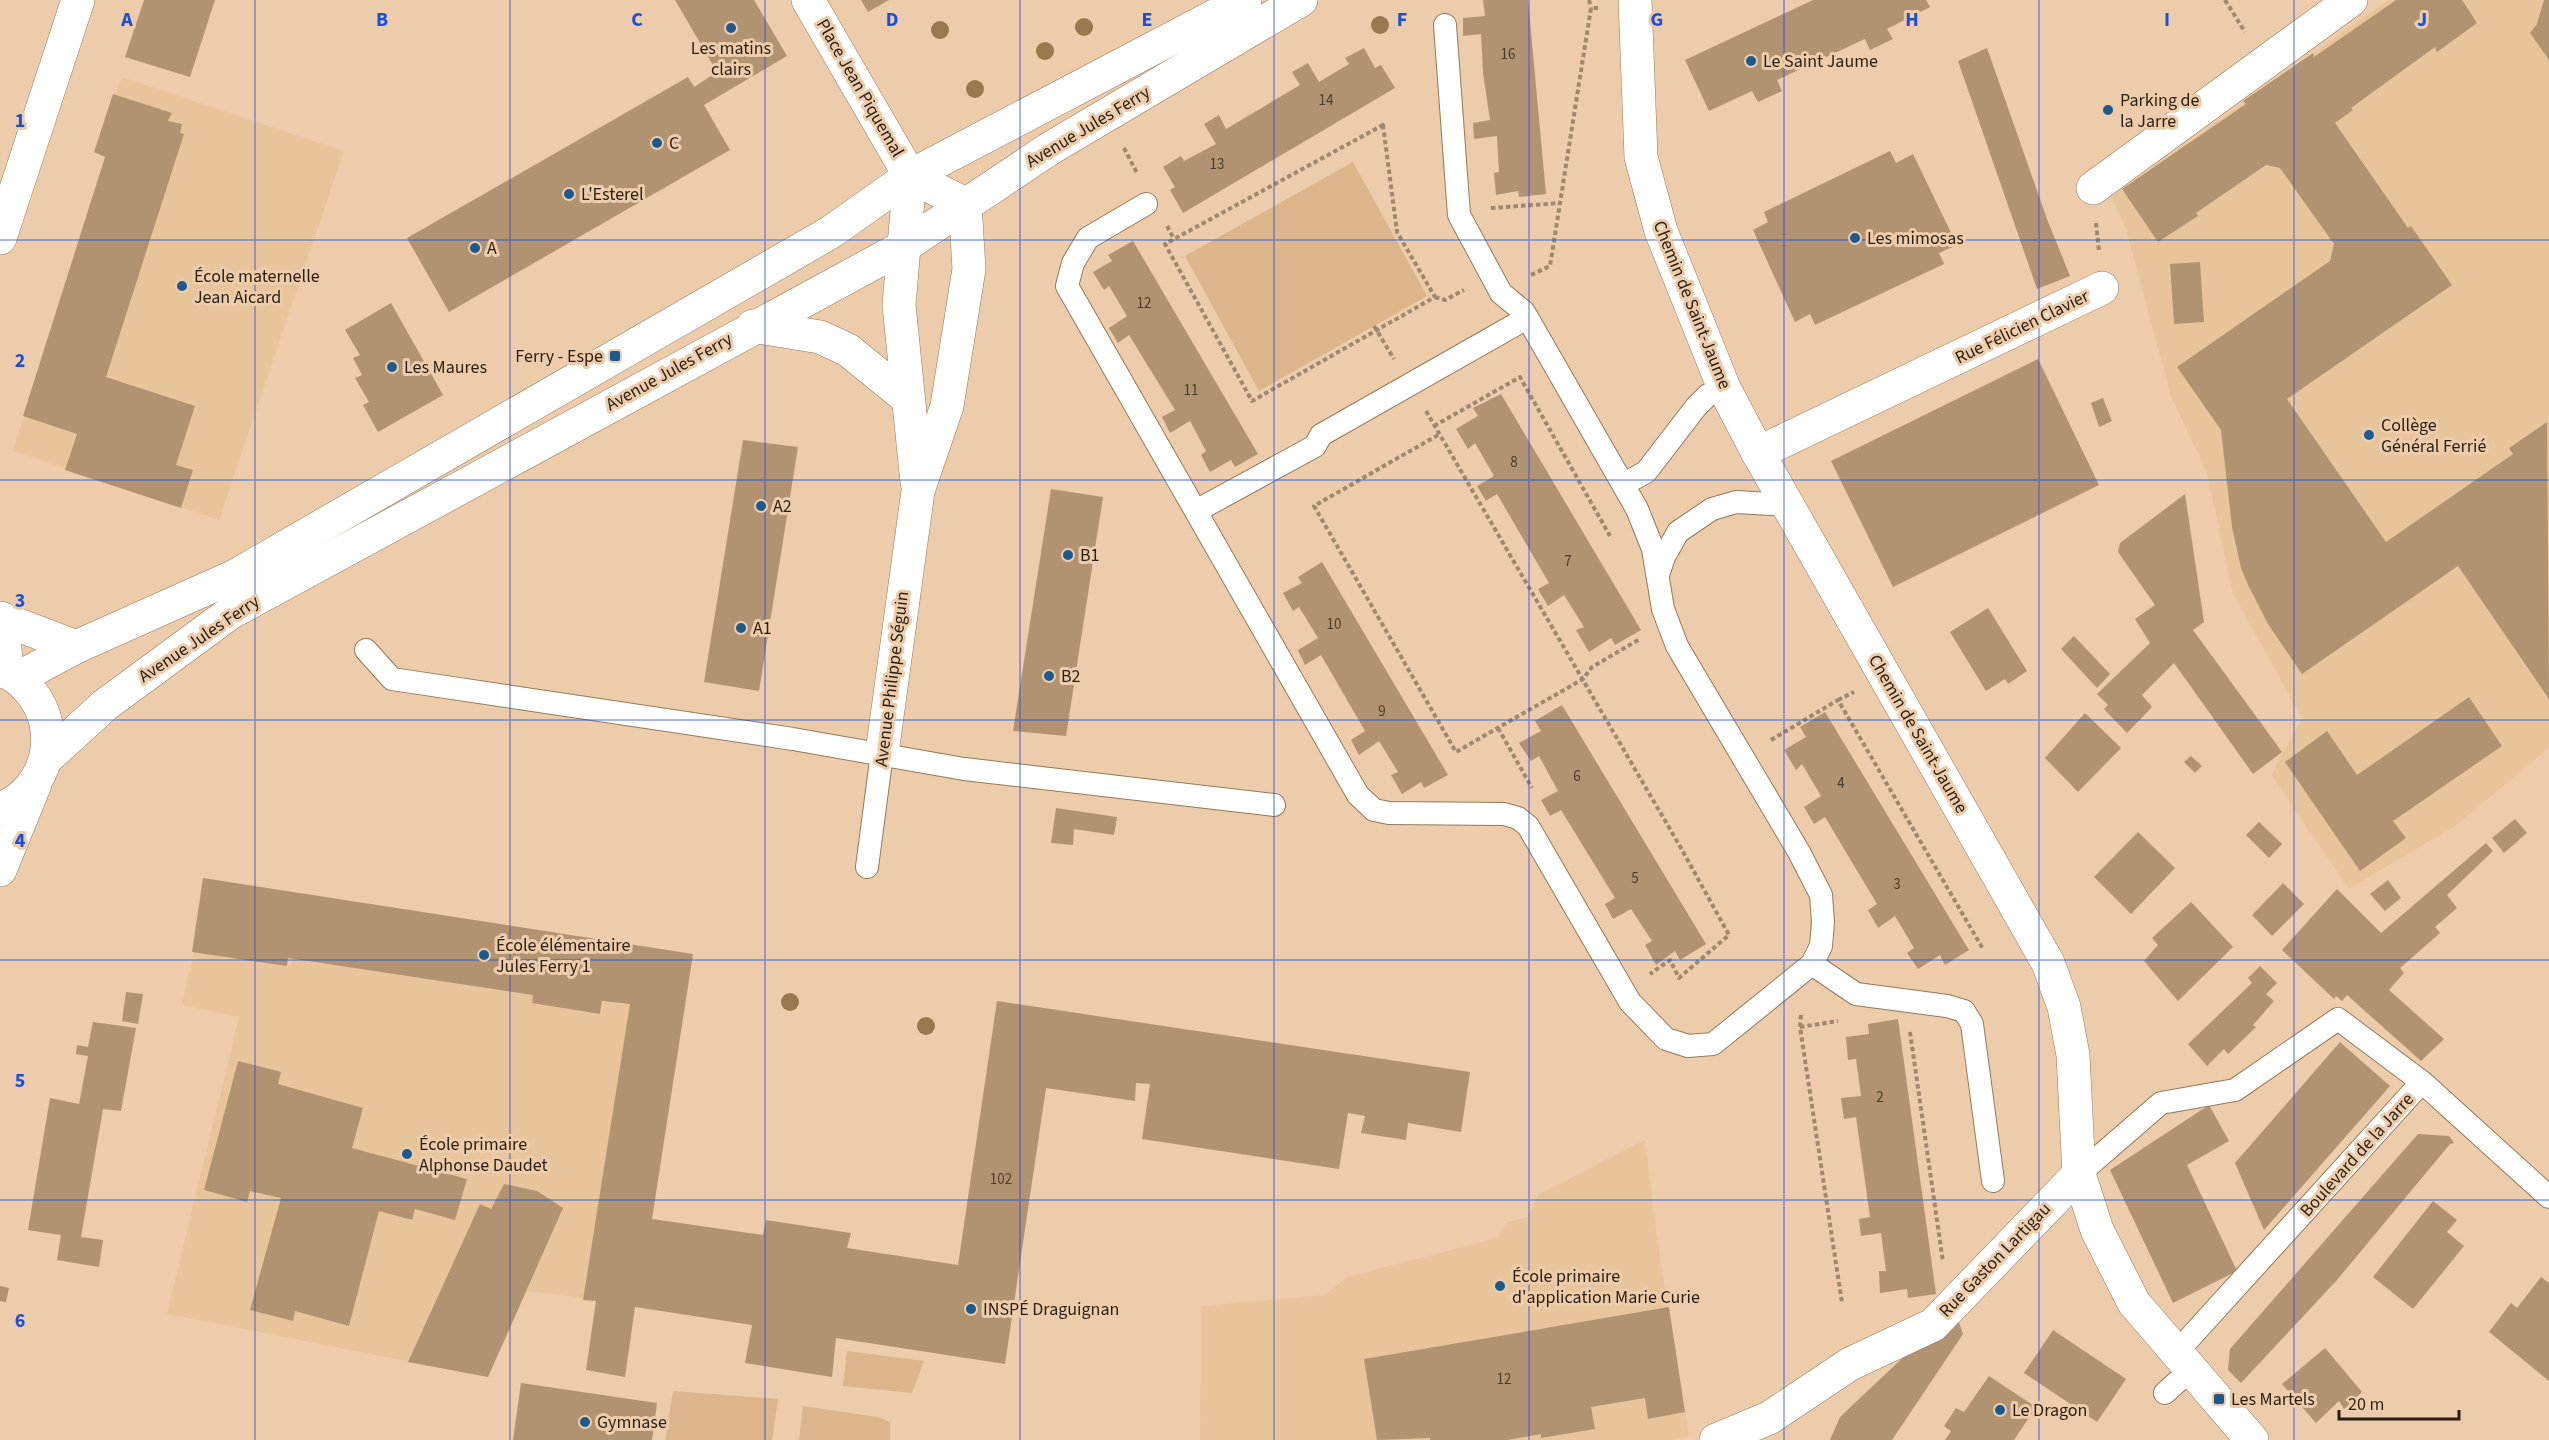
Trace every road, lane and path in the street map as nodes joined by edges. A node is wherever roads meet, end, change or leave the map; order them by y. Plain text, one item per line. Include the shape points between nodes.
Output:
1 (78, 0) edge
2 (808, 0) edge
3 (1245, 0) edge
4 (1301, 0) edge
5 (1588, 0) edge
6 (1635, 0) edge
7 (2351, 0) edge
8 (1602, 7) dead end
9 (1211, 8) edge
10 (1591, 8) junction
11 (1445, 25) dead end
12 (910, 176) junction
13 (2092, 188) joint
14 (1560, 203) junction
15 (964, 204) junction
16 (1146, 204) dead end
17 (1491, 208) dead end
18 (0, 238) edge
19 (903, 247) junction
20 (1497, 284) junction
21 (2102, 288) joint
22 (1435, 297) junction
23 (1527, 318) junction
24 (753, 326) junction
25 (1375, 328) junction
26 (1410, 383) junction
27 (1724, 388) junction
28 (908, 398) junction
29 (1434, 426) junction
30 (1438, 435) junction
31 (1758, 453) junction
32 (1624, 484) junction
33 (918, 491) junction
34 (1788, 505) junction
35 (1196, 511) junction
36 (1611, 538) dead end
37 (1658, 576) junction
38 (0, 618) edge
39 (0, 634) edge
40 (1647, 635) dead end
41 (76, 647) junction
42 (366, 650) dead end
43 (8, 673) edge
44 (1583, 679) junction
45 (1498, 728) junction
46 (1772, 740) dead end
47 (882, 753) junction
48 (41, 771) junction
49 (1537, 796) dead end
50 (1274, 805) dead end
51 (0, 809) edge
52 (867, 867) dead end
53 (0, 870) edge
54 (1983, 949) dead end
55 (1812, 964) junction
56 (1641, 980) dead end
57 (1803, 1007) dead end
58 (1844, 1020) dead end
59 (1909, 1026) dead end
60 (1800, 1027) junction
61 (2422, 1082) junction
62 (2079, 1174) junction
63 (1993, 1181) dead end
64 (2549, 1197) edge
65 (1952, 1259) dead end
66 (1842, 1303) dead end
67 (2173, 1376) junction
68 (1716, 1440) edge
69 (2252, 1440) edge

1 - 18 street
2 - 12 street, Place Jean Piquemal
3 - 9 street, Avenue Jules Ferry
4 - 15 street, Avenue Jules Ferry via 1049,149
5 - 10 path
6 - 27 street, Chemin de Saint-Jaume via 1641,157 1660,231
7 - 13 street
8 - 10 path
9 - 12 street, Avenue Jules Ferry
10 - 14 path
11 - 20 lane via 1459,215
12 - 15 street
12 - 19 street, Avenue Philippe Séguin
12 - 41 street, Avenue Jules Ferry via 831,232 235,576
13 - 21 path, Rue Félicien Clavier
14 - 17 path
14 - 20 path via 1550,266 1522,279
15 - 19 street, Avenue Jules Ferry
15 - 33 street, Avenue Philippe Séguin via 969,269 951,383
16 - 35 lane via 1088,238 1067,286
19 - 24 street, Avenue Jules Ferry
19 - 28 street, Avenue Philippe Séguin via 898,305
20 - 22 path via 1479,282 1445,300
20 - 23 lane
21 - 31 street, Rue Félicien Clavier
22 - 25 path
22 - 25 path via 1397,232 1383,125 1164,244 1252,401
23 - 26 lane
23 - 32 lane
24 - 28 street via 820,337 848,350
24 - 48 street, Avenue Jules Ferry via 230,614 105,705
25 - 26 path
26 - 29 path
26 - 35 lane via 1321,435 1315,446
27 - 31 street, Chemin de Saint-Jaume
27 - 32 lane via 1708,395 1696,407 1646,472
28 - 33 street, Avenue Philippe Séguin
29 - 30 path
29 - 36 path via 1520,377
30 - 44 path
30 - 45 path via 1314,506 1456,752
31 - 34 street, Chemin de Saint-Jaume
32 - 37 lane via 1653,549
33 - 47 street, Avenue Philippe Séguin
34 - 37 lane via 1736,502 1712,509 1678,532
34 - 62 street, Chemin de Saint-Jaume via 2048,963 2064,1007 2073,1055
35 - 55 lane via 1358,795 1374,810 1389,813 1504,814 1528,826 1630,1002 1666,1039 1688,1047 1713,1044
37 - 55 lane via 1663,609 1677,646 1821,895 1821,946
38 - 41 street
39 - 43 street
40 - 44 path via 1592,667
41 - 43 street, Avenue Jules Ferry
42 - 47 lane via 392,679
43 - 48 street via 40,703 48,730
44 - 45 path
44 - 56 path via 1729,935 1679,978 1670,960
45 - 49 path
46 - 54 path via 1838,700
47 - 50 lane via 964,769
47 - 52 lane, Avenue Philippe Séguin
48 - 51 street, Avenue Jules Ferry via 14,804
48 - 53 street
55 - 63 lane via 1856,994 1964,1011 1972,1024
57 - 60 path
58 - 60 path
59 - 65 path via 1944,1268
60 - 66 path
61 - 62 lane via 2338,1019 2235,1090 2162,1103
61 - 64 lane, Boulevard de la Jarre
61 - 67 lane, Boulevard de la Jarre
62 - 67 street, Chemin de Saint-Jaume via 2097,1230
62 - 68 street, Rue Gaston Lartigau via 1933,1325 1850,1364 1769,1418
67 - 69 street, Chemin de Saint-Jaume via 2219,1399

